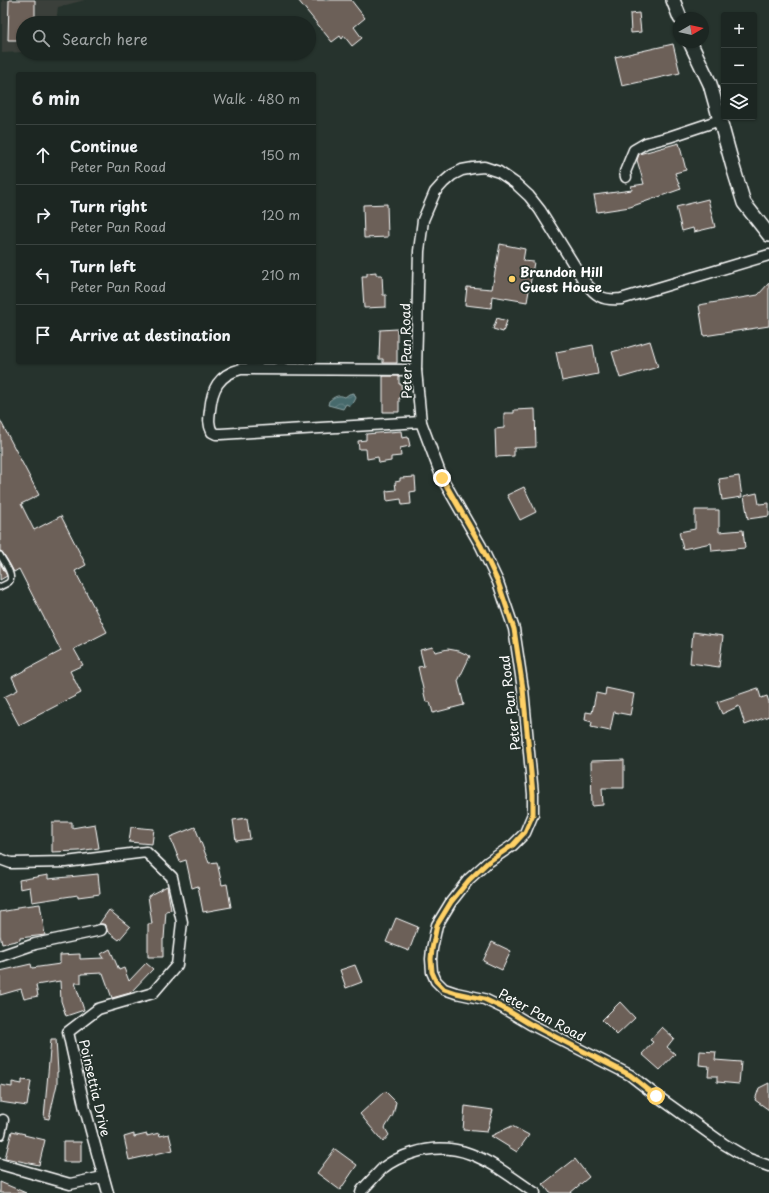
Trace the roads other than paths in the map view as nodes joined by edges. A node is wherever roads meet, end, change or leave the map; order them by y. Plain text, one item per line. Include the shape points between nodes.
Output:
1 (673, 0) edge
2 (678, 12) edge
3 (693, 48) edge
4 (720, 120) junction
5 (626, 177) dead end
6 (769, 236) edge
7 (769, 255) edge
8 (416, 370) junction
9 (422, 422) junction
10 (0, 555) edge
11 (0, 587) edge
12 (0, 860) edge
13 (101, 930) dead end
14 (0, 956) edge
15 (3, 1120) dead end
16 (0, 1134) edge
17 (0, 1164) edge
18 (769, 1166) edge
19 (103, 1177) junction
20 (108, 1193) edge
21 (361, 1193) edge
22 (535, 1193) edge

1 - 2 street
3 - 4 street via 710,84
4 - 5 street via 646,143 634,150 625,172
4 - 6 street via 744,203
7 - 8 street, Peter Pan Road via 621,299 601,297 584,281 529,196 499,172 484,167 462,170 444,182 435,192 423,220 419,251
8 - 9 street, Peter Pan Road
8 - 9 street via 241,369 228,374 217,384 211,396 208,422 212,432 216,434
9 - 18 street, Peter Pan Road via 442,478 481,546 498,582 514,629 523,689 533,794 533,814 525,832 513,845 488,862 469,880 437,925 431,959 436,981 444,989 497,1005 630,1075 724,1144 749,1160
10 - 11 lane via 11,579
12 - 19 street, Poinsettia Drive via 11,863 66,862 146,852 172,877 182,922 177,965 153,993 98,1009 68,1032
13 - 14 street via 35,944
15 - 16 street
17 - 19 street via 70,1184
19 - 20 street, Poinsettia Drive
21 - 22 street via 384,1167 403,1156 443,1148 466,1151 480,1157

